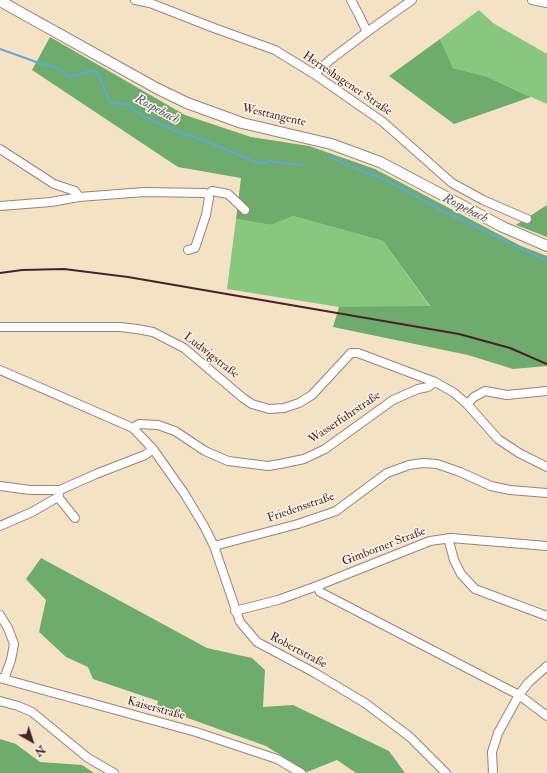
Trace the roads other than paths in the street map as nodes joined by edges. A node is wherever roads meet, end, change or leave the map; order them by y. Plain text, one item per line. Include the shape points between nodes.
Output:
1 (135, 0) edge
2 (351, 0) edge
3 (412, 0) edge
4 (532, 0) edge
5 (0, 1) edge
6 (547, 3) edge
7 (367, 32) junction
8 (314, 74) junction
9 (0, 149) edge
10 (208, 195) junction
11 (79, 197) junction
12 (0, 206) edge
13 (246, 210) dead end
14 (527, 219) dead end
15 (547, 246) edge
16 (188, 250) dead end
17 (0, 327) edge
18 (0, 370) edge
19 (435, 382) junction
20 (547, 391) edge
21 (467, 404) junction
22 (133, 428) junction
23 (153, 449) junction
24 (547, 467) edge
25 (0, 486) edge
26 (59, 493) junction
27 (547, 493) edge
28 (76, 518) dead end
29 (0, 526) edge
30 (448, 538) junction
31 (214, 546) junction
32 (547, 546) edge
33 (318, 586) junction
34 (235, 611) junction
35 (0, 615) edge
36 (547, 616) edge
37 (547, 666) edge
38 (2, 679) edge
39 (519, 695) junction
40 (0, 701) edge
41 (547, 716) edge
42 (114, 773) edge
43 (302, 773) edge
44 (446, 773) edge
45 (493, 773) edge

1 - 8 street, Herreshagener Straße via 150,3 275,50
2 - 7 street
3 - 7 street
4 - 6 street
5 - 15 main road, Westtangente via 186,103 242,122 331,144 380,162
7 - 8 street
8 - 14 street, Herreshagener Straße via 383,122 452,183
9 - 11 street via 54,184 75,192
10 - 11 street via 144,192
10 - 13 street via 212,191 228,194
10 - 16 street via 206,215 195,248
11 - 12 street
17 - 19 street, Ludwigstraße via 120,327 153,332 184,348 252,404 269,409 284,408 312,395 351,354 358,353
18 - 22 street
19 - 21 street
19 - 22 street, Wasserfuhrstraße via 393,400 325,450 304,459 268,466 228,461 206,451 175,431 158,425 139,424
20 - 21 street via 507,395 486,392 474,397
21 - 24 street via 498,439
22 - 23 street, Robertstraße
23 - 26 street via 145,455 96,474
23 - 31 street, Robertstraße via 184,493
25 - 26 street
26 - 28 street
26 - 29 street via 32,512
27 - 31 street, Friedensstraße via 490,486 437,464 409,465 387,473 336,511 298,524
30 - 32 street, Gimborner Straße
30 - 33 street, Gimborner Straße via 430,541
30 - 36 street via 461,574 475,589
31 - 34 street, Robertstraße
33 - 34 street, Gimborner Straße
33 - 39 street via 320,592
34 - 44 street, Robertstraße via 240,622 257,642 365,703 410,737
35 - 38 street via 14,644 11,660
37 - 39 street
38 - 43 street, Kaiserstraße via 196,732 278,759
39 - 41 street
39 - 45 street via 498,733 492,752
40 - 42 street via 32,712 88,758

